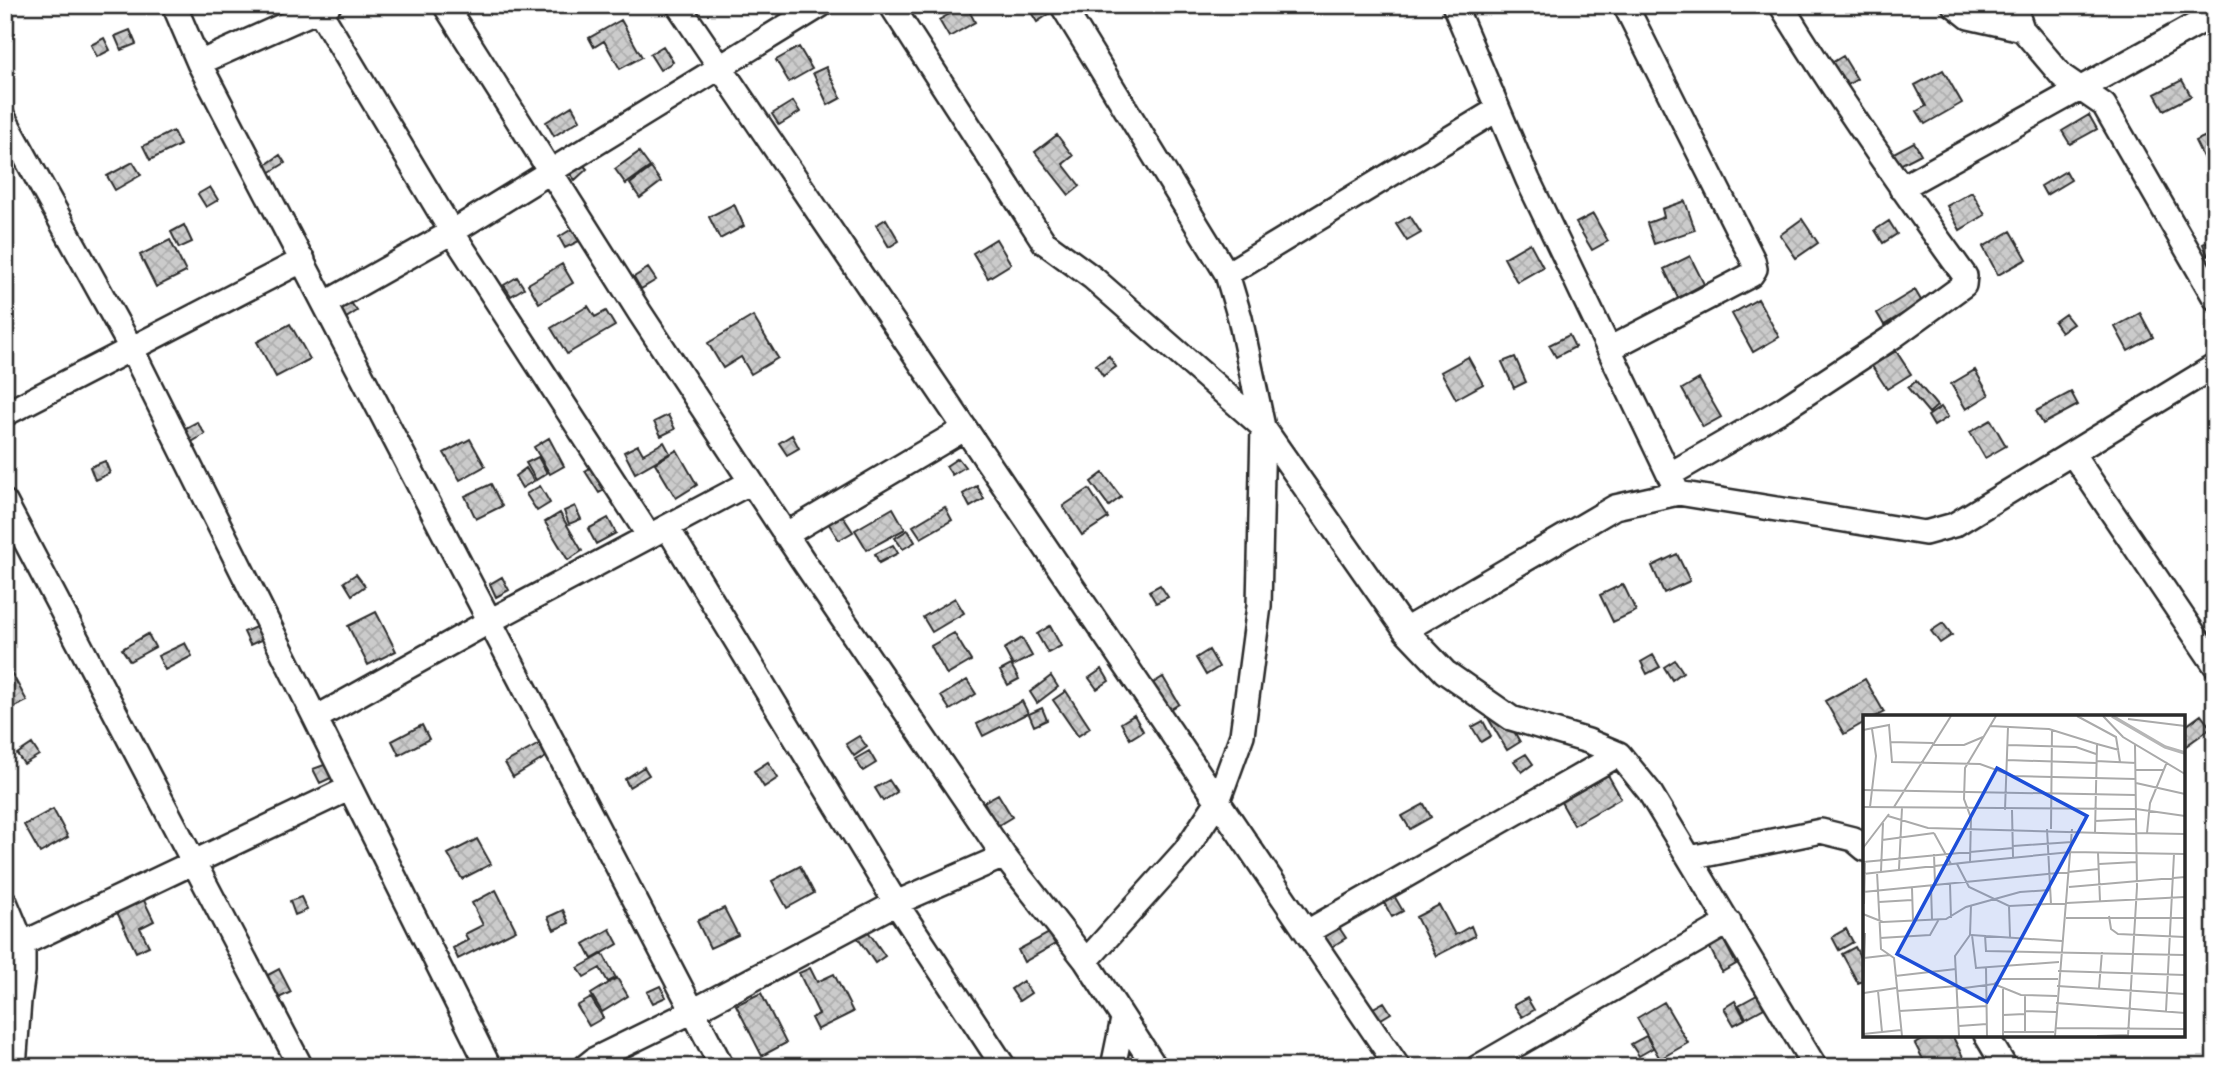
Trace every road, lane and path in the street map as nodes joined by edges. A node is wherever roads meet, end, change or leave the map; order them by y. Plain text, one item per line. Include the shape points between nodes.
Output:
1 (174, 5) edge
2 (445, 5) edge
3 (678, 5) edge
4 (821, 5) edge
5 (891, 5) edge
6 (1062, 5) edge
7 (1454, 5) edge
8 (1625, 5) edge
9 (1782, 5) edge
10 (1954, 5) edge
11 (2014, 5) edge
12 (324, 8) edge
13 (2215, 14) edge
14 (2022, 29) junction
15 (199, 63) junction
16 (719, 68) junction
17 (2081, 89) junction
18 (1498, 110) junction
19 (5, 120) edge
20 (551, 172) junction
21 (1901, 188) junction
22 (452, 232) junction
23 (303, 260) junction
24 (1227, 274) junction
25 (2215, 298) edge
26 (326, 303) junction
27 (131, 348) junction
28 (1609, 349) junction
29 (2215, 366) edge
30 (5, 414) edge
31 (1263, 427) junction
32 (964, 429) junction
33 (2071, 453) junction
34 (751, 482) junction
35 (1674, 484) junction
36 (5, 502) edge
37 (658, 532) junction
38 (785, 535) junction
39 (490, 621) junction
40 (1405, 630) junction
41 (2215, 666) edge
42 (316, 718) junction
43 (1619, 754) junction
44 (350, 788) junction
45 (1218, 801) junction
46 (1863, 847) edge
47 (1004, 856) junction
48 (1690, 858) junction
49 (193, 862) junction
50 (5, 902) edge
51 (896, 903) junction
52 (1729, 922) junction
53 (1307, 932) junction
54 (14, 948) edge
55 (1086, 961) junction
56 (693, 1011) junction
57 (1123, 1019) junction
58 (1987, 1037) edge
59 (1396, 1066) edge
60 (14, 1067) edge
61 (301, 1067) edge
62 (489, 1067) edge
63 (585, 1067) edge
64 (722, 1067) edge
65 (1004, 1067) edge
66 (1113, 1067) edge
67 (1154, 1067) edge
68 (1478, 1067) edge
69 (1815, 1067) edge
70 (2005, 1067) edge

1 - 15 street
2 - 20 street
3 - 16 street
4 - 16 street
5 - 31 street via 1044,242 1093,278
6 - 24 street
7 - 18 street
8 - 28 street via 1755,268 1751,275
9 - 21 street
10 - 14 street via 1969,18
11 - 14 street
12 - 15 street
12 - 22 street
13 - 17 street
14 - 17 street via 2062,76
15 - 23 street
16 - 20 street
16 - 32 street
17 - 21 street
17 - 25 street via 2104,105
18 - 24 street
18 - 28 street
19 - 27 street
20 - 22 street
20 - 34 street
21 - 35 street via 1965,276 1964,285
22 - 26 street
22 - 37 street
23 - 26 street
23 - 27 street
24 - 31 street
26 - 39 street
27 - 30 street
27 - 42 street
28 - 35 street
29 - 33 street
31 - 40 street
31 - 45 street via 1259,606 1242,735
32 - 38 street
32 - 45 street
33 - 35 street via 1954,525 1925,533
33 - 41 street
34 - 37 street
34 - 38 street
35 - 40 street via 1615,507
36 - 49 street
37 - 39 street
37 - 51 street
38 - 47 street
39 - 42 street
39 - 56 street
40 - 43 street via 1445,672 1511,718
42 - 44 street
43 - 48 street via 1650,791
43 - 53 street
44 - 49 street
44 - 62 street
45 - 53 street
45 - 55 street via 1185,851
46 - 48 street via 1853,839 1821,831
47 - 51 street
47 - 55 street
48 - 52 street
49 - 54 street
49 - 61 street
50 - 54 street
51 - 56 street
51 - 65 street
52 - 68 street
52 - 69 street
53 - 59 street
54 - 60 street via 23,972
55 - 57 street
56 - 63 street
56 - 64 street
57 - 66 street
57 - 67 street
58 - 70 street

